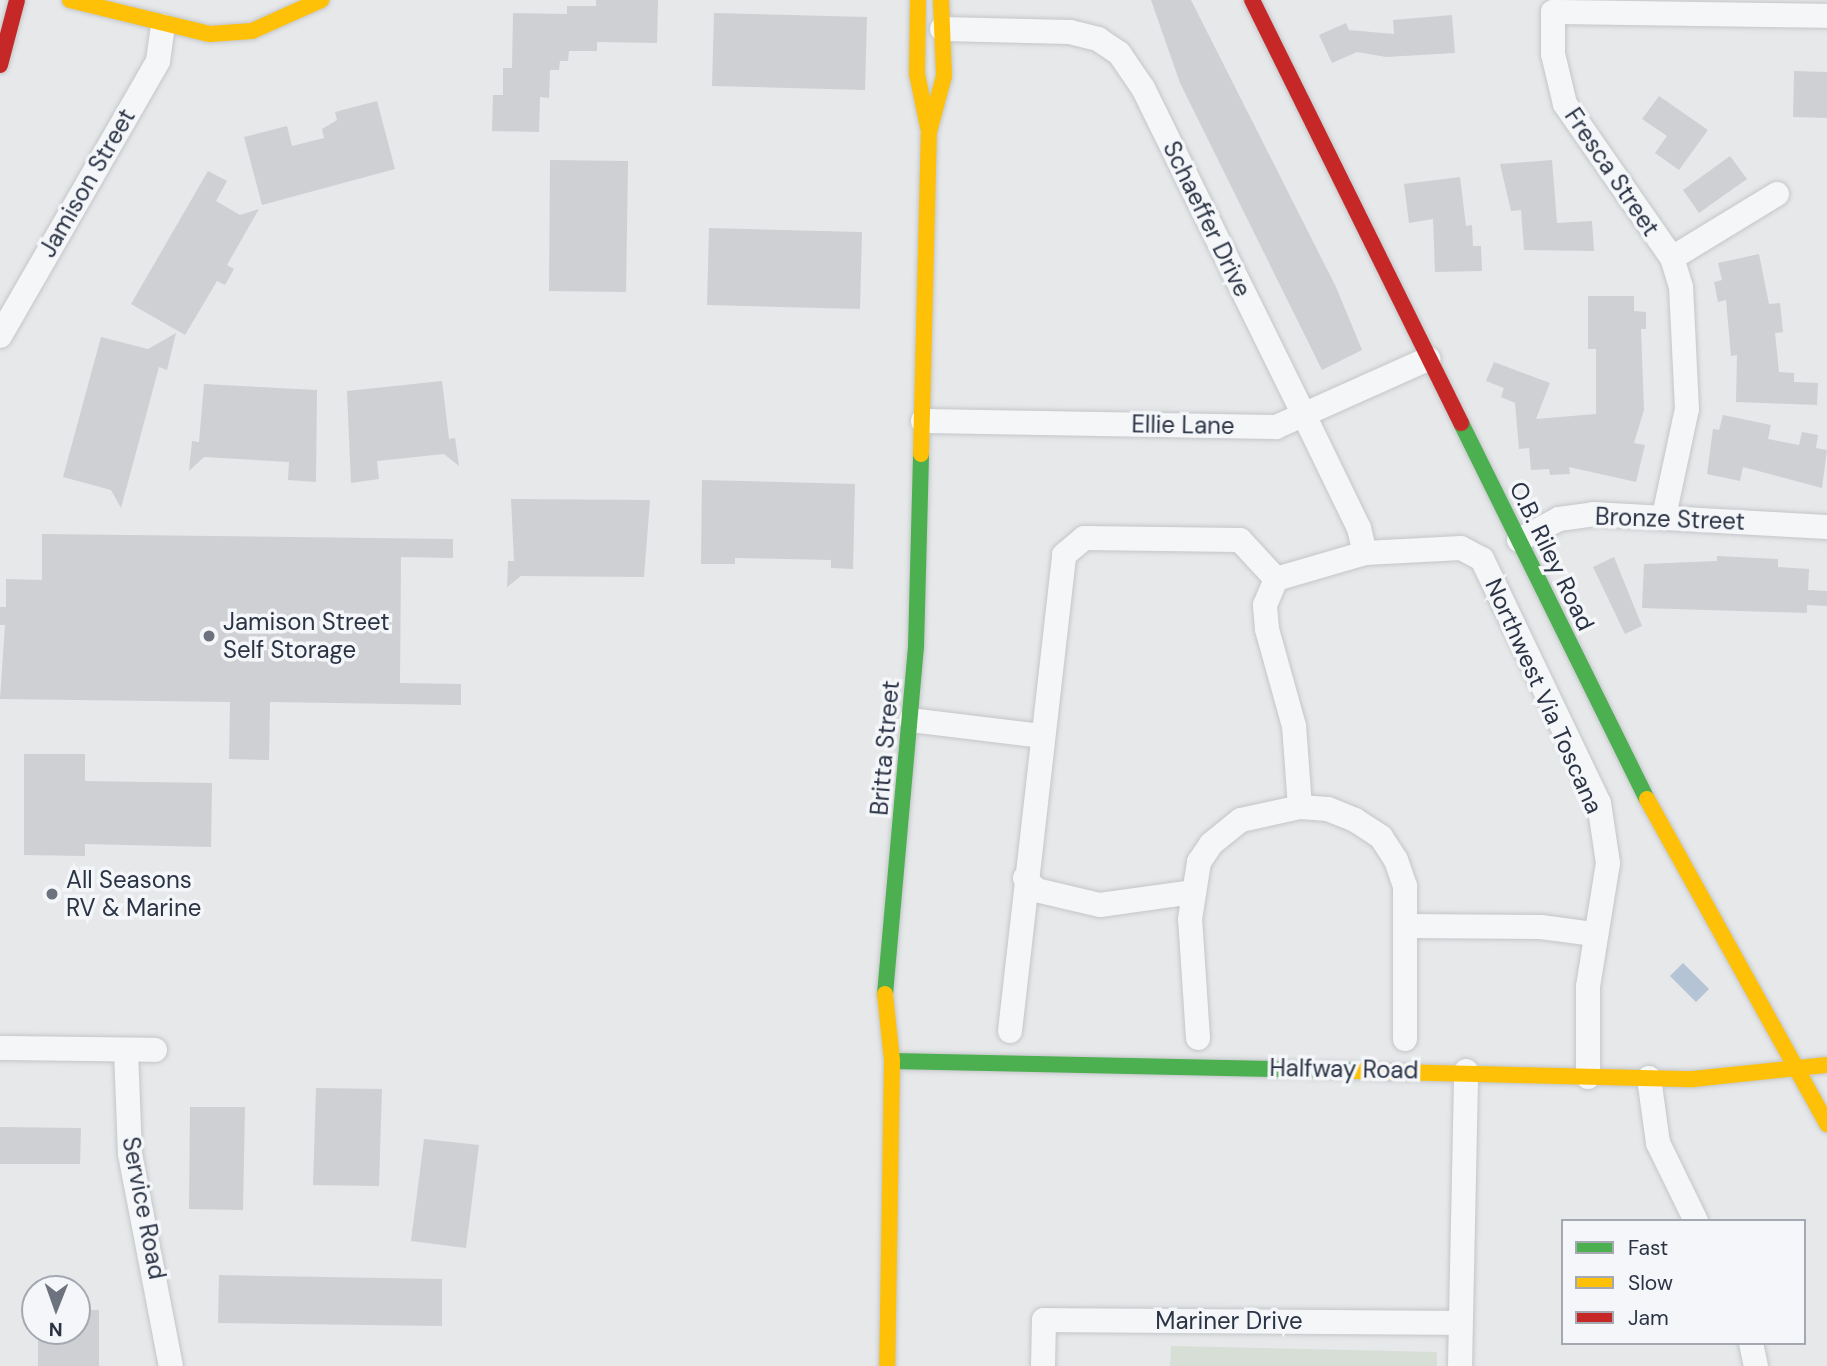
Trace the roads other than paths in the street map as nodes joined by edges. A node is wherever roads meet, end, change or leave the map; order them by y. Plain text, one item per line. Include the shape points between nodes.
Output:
1 (17, 0) edge
2 (71, 0) edge
3 (321, 0) edge
4 (918, 0) edge
5 (941, 0) edge
6 (1252, 0) edge
7 (1827, 16) edge
8 (163, 26) junction
9 (942, 29) junction
10 (0, 65) edge
11 (929, 132) junction
12 (1777, 194) dead end
13 (1672, 258) junction
14 (0, 336) edge
15 (1428, 359) junction
16 (1304, 417) junction
17 (923, 421) junction
18 (1664, 516) junction
19 (1827, 527) edge
20 (1519, 540) junction
21 (1365, 553) junction
22 (1276, 579) junction
23 (911, 720) junction
24 (1041, 736) junction
25 (1300, 807) junction
26 (1025, 878) junction
27 (1194, 892) junction
28 (1407, 926) junction
29 (1593, 934) junction
30 (1010, 1031) dead end
31 (1198, 1038) dead end
32 (1405, 1039) dead end
33 (0, 1048) edge
34 (126, 1050) junction
35 (155, 1050) dead end
36 (892, 1061) junction
37 (1795, 1064) junction
38 (1827, 1065) edge
39 (1466, 1071) junction
40 (1588, 1077) junction
41 (1649, 1078) junction
42 (1827, 1124) edge
43 (1695, 1219) edge
44 (1460, 1323) junction
45 (1751, 1345) edge
46 (171, 1366) edge
47 (887, 1366) edge
48 (1043, 1366) edge
49 (1460, 1366) edge
50 (1756, 1366) edge

1 - 10 main road
2 - 8 main road
3 - 8 main road via 253,31 209,34
4 - 11 main road, Britta Street via 917,74
5 - 9 main road, Britta Street
6 - 15 main road, O.B. Riley Road
7 - 13 street, Fresca Street via 1553,12 1553,54 1565,104
8 - 14 street, Jamison Street via 158,61
9 - 11 main road, Britta Street via 944,76
9 - 16 street, Schaeffer Drive via 1070,32 1098,39 1119,53 1143,88
11 - 17 main road, Britta Street
12 - 13 street
13 - 18 street, Fresca Street via 1681,287 1688,378
15 - 16 street, Ellie Lane
15 - 20 main road, O.B. Riley Road
16 - 17 street, Ellie Lane via 1276,427
16 - 21 street, Schaeffer Drive via 1359,528
17 - 23 main road, Britta Street
18 - 19 street, Bronze Street
18 - 20 street, Bronze Street via 1559,519
20 - 37 main road, O.B. Riley Road via 1685,876
21 - 22 street, Northwest Via Toscana
21 - 29 street, Northwest Via Toscana via 1461,548 1482,559 1599,803 1608,863
22 - 24 street via 1240,540 1084,538 1073,543 1060,567
22 - 25 street via 1265,605 1267,629 1294,726
23 - 24 street
23 - 36 main road, Britta Street via 883,1015
24 - 26 street
25 - 27 street via 1257,814 1225,830 1199,862
25 - 28 street via 1328,809 1381,837 1405,886
26 - 27 street via 1036,890 1100,905
26 - 30 street
27 - 31 street via 1190,919
28 - 29 street via 1541,927
28 - 32 street
29 - 40 street, Northwest Via Toscana
33 - 34 street
34 - 35 street
34 - 46 street, Service Road via 130,1154
36 - 39 main road, Halfway Road
36 - 47 main road, Britta Street
37 - 38 main road, Halfway Road
37 - 41 main road, Halfway Road via 1732,1076
37 - 42 main road, O.B. Riley Road
39 - 40 main road, Halfway Road
39 - 44 street
40 - 41 main road, Halfway Road
41 - 43 street via 1658,1143
44 - 48 street, Mariner Drive via 1044,1320
44 - 49 street
45 - 50 street

